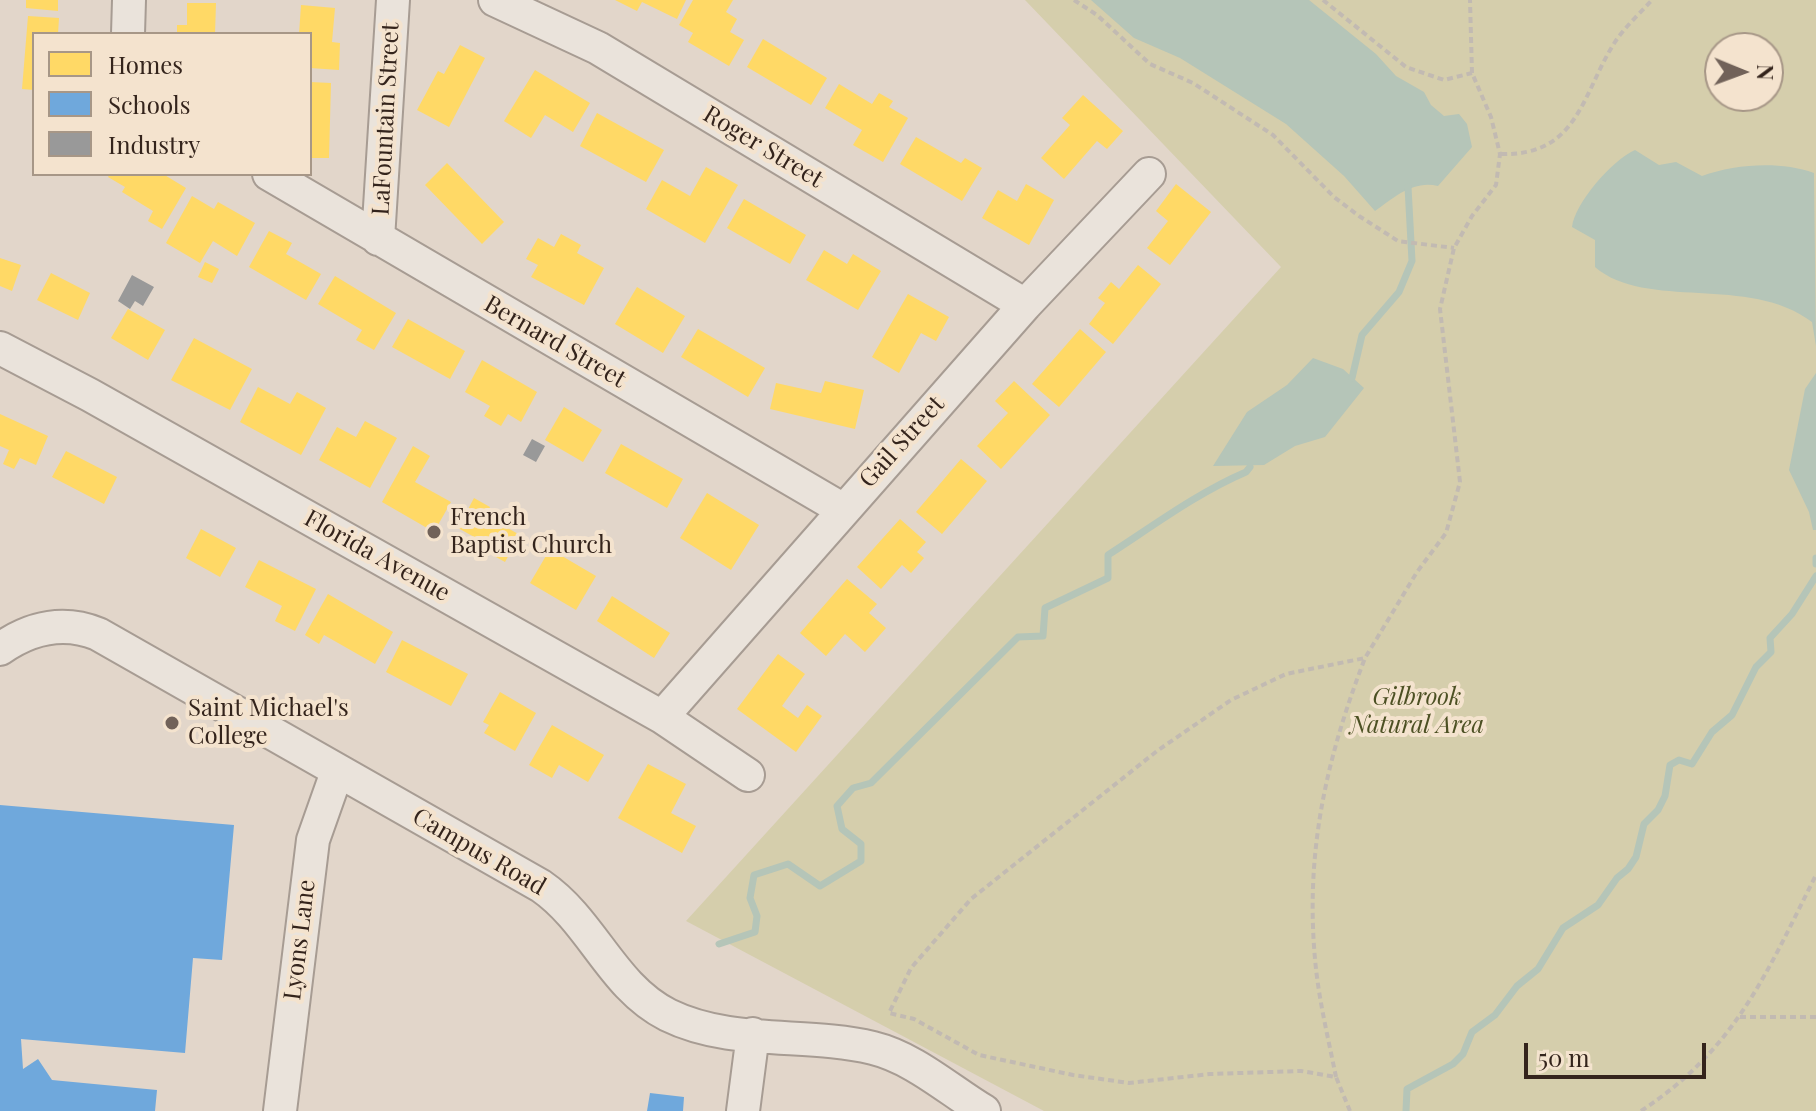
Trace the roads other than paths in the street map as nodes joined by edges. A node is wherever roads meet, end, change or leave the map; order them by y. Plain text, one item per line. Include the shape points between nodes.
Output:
1 (129, 0) edge
2 (393, 0) edge
3 (495, 0) edge
4 (128, 32) edge
5 (1149, 174) dead end
6 (272, 176) edge
7 (378, 239) junction
8 (1025, 305) junction
9 (0, 348) edge
10 (842, 509) junction
11 (0, 649) edge
12 (662, 717) junction
13 (337, 772) junction
14 (748, 775) dead end
15 (753, 1034) junction
16 (944, 1101) edge
17 (280, 1111) edge
18 (743, 1111) edge
19 (984, 1111) edge

1 - 4 street
2 - 7 street, LaFountain Street
3 - 8 street, Roger Street via 598,48
5 - 8 street, Gail Street
6 - 7 street, Bernard Street
7 - 10 street, Bernard Street
8 - 10 street, Gail Street
9 - 12 street, Florida Avenue
10 - 12 street, Gail Street
11 - 13 street, Campus Road via 38,629 83,628
12 - 14 street, Florida Avenue
13 - 15 street, Campus Road via 554,895 577,917 624,983 653,1007 684,1022
13 - 17 street, Lyons Lane via 313,840
15 - 16 street, Campus Road via 875,1048 911,1064
15 - 18 street
16 - 19 street, Campus Road

